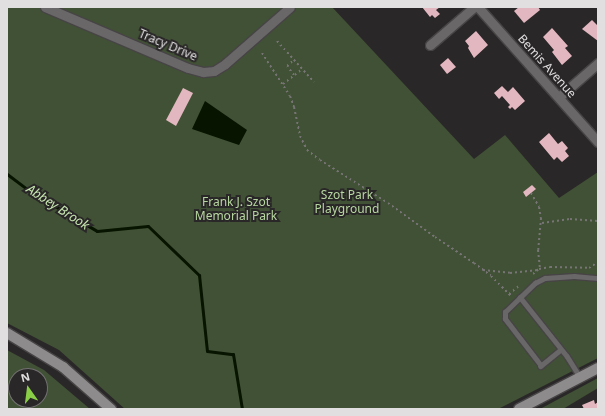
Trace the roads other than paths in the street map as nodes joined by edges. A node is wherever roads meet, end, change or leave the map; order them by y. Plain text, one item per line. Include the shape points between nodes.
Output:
1 (45, 7) edge
2 (290, 7) edge
3 (474, 7) edge
4 (478, 7) edge
5 (430, 45) dead end
6 (598, 63) edge
7 (559, 97) junction
8 (598, 142) edge
9 (598, 278) edge
10 (518, 299) junction
11 (7, 333) edge
12 (561, 350) junction
13 (598, 368) edge
14 (580, 377) junction
15 (111, 409) edge
16 (519, 409) edge

1 - 2 street, Tracy Drive via 188,68 203,72 214,71 225,64
3 - 5 street
4 - 7 street, Bemis Avenue
6 - 7 street
7 - 8 street, Bemis Avenue
9 - 10 lane via 548,277 541,279
10 - 12 lane
10 - 12 lane via 506,312 504,319 541,366
11 - 15 main road via 63,367
12 - 14 lane
13 - 14 main road
14 - 16 main road

